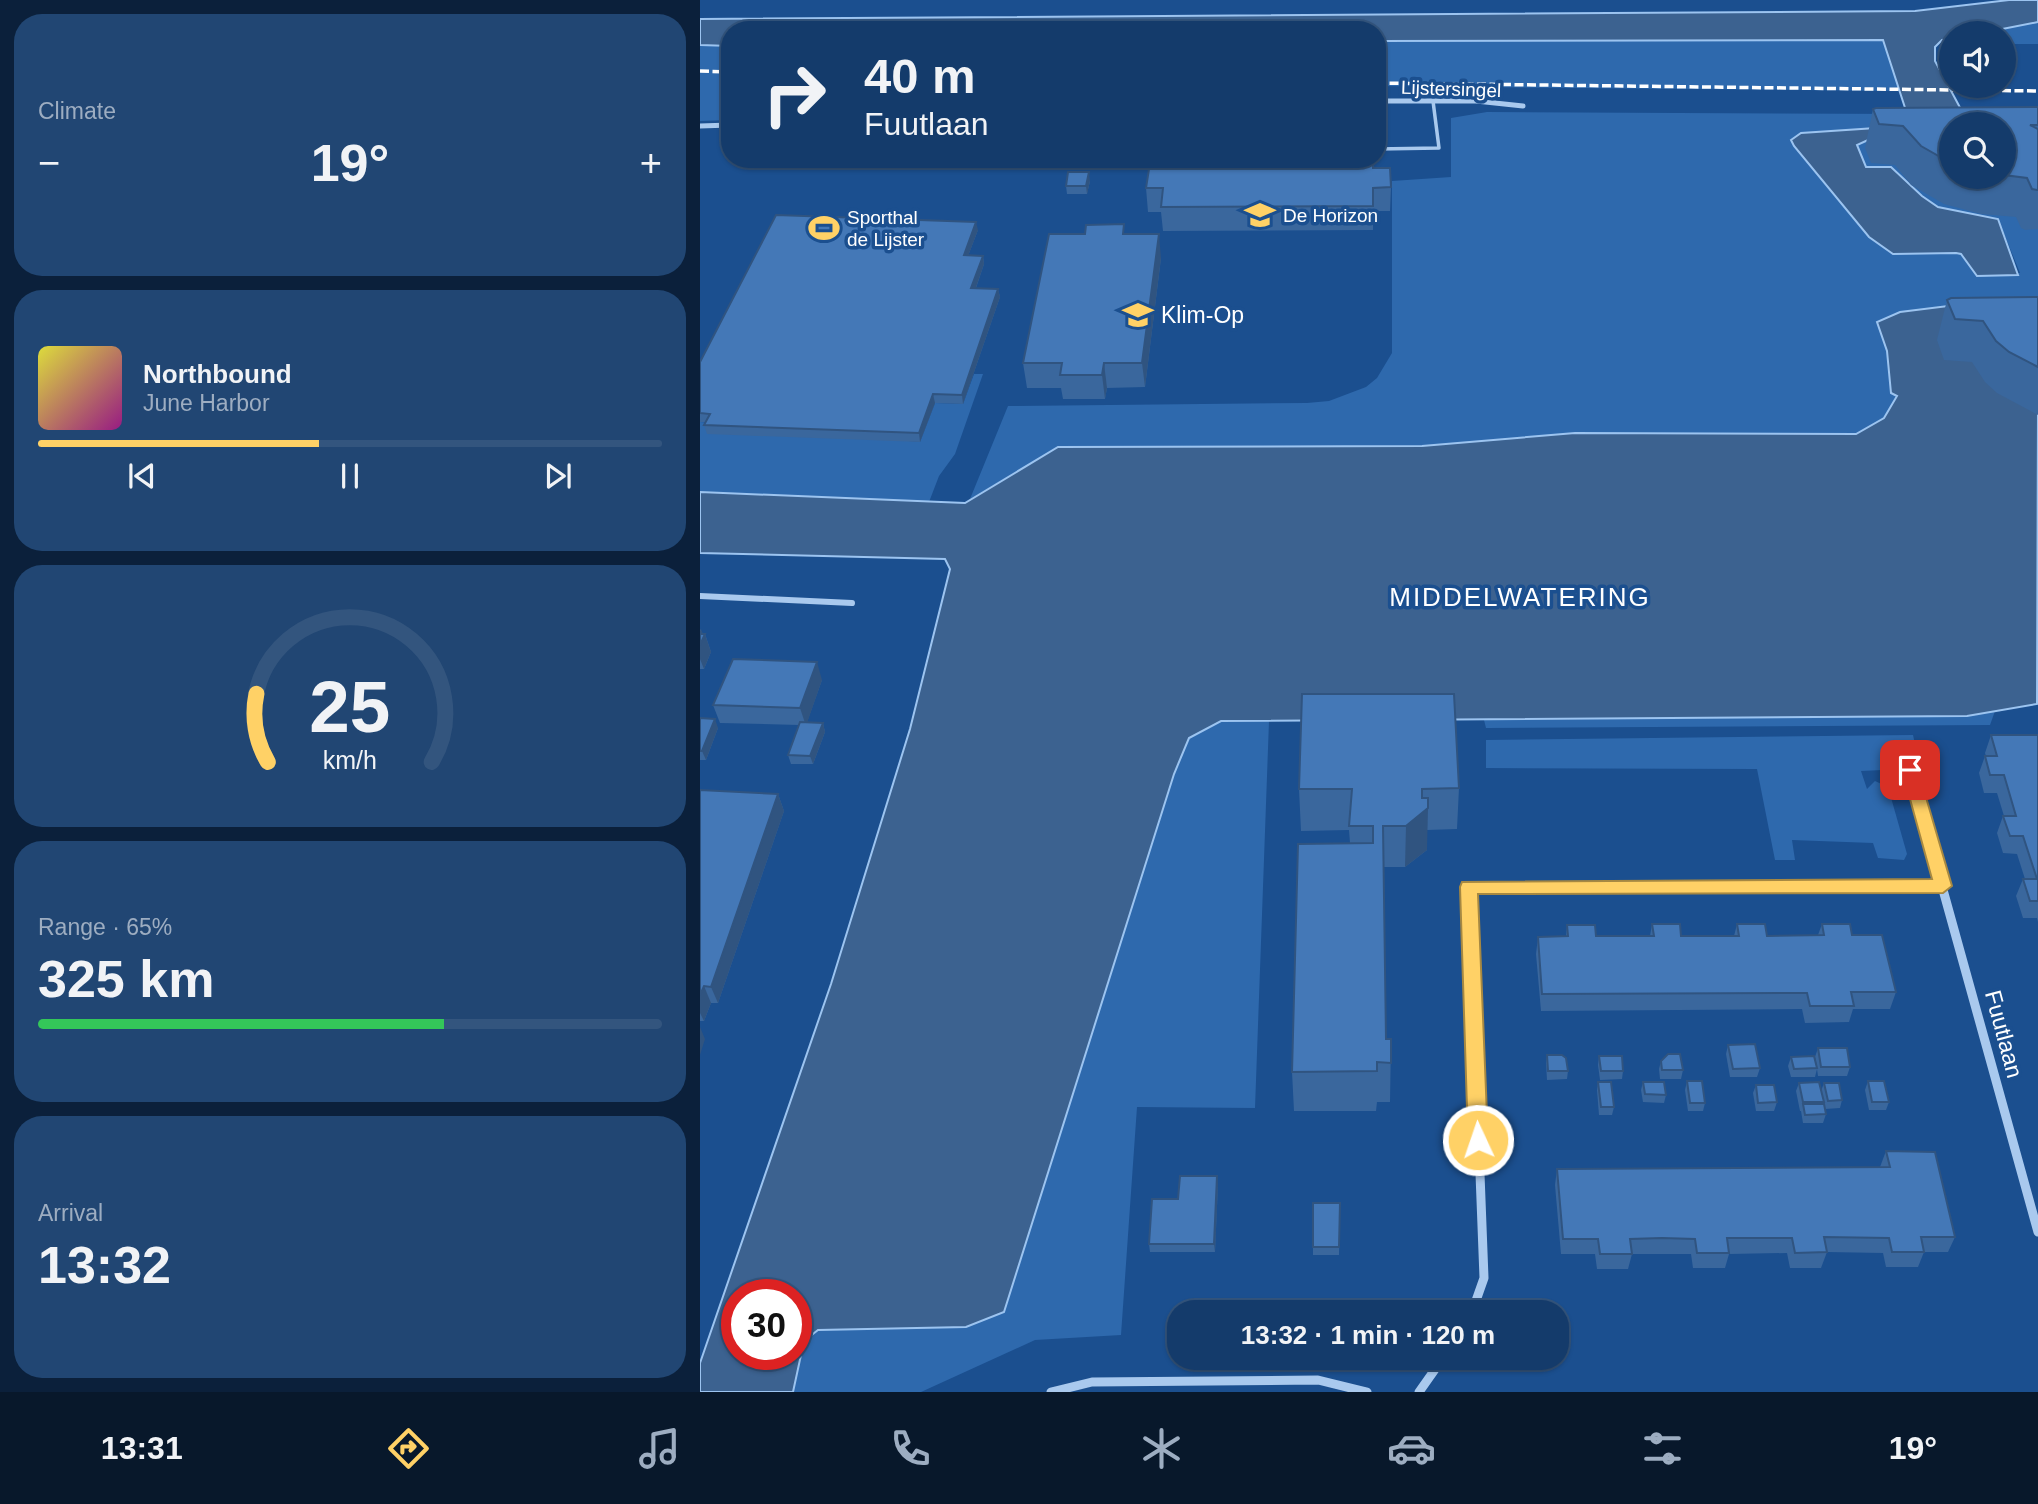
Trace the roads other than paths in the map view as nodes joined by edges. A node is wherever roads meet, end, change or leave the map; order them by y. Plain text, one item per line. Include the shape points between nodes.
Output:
1 (1386, 101) edge
2 (1433, 101) junction
3 (1523, 106) dead end
4 (721, 125) edge
5 (700, 126) edge
6 (1386, 149) edge
7 (700, 596) edge
8 (852, 603) dead end
9 (1910, 770) dead end
10 (1943, 886) junction
11 (2038, 1232) edge
12 (1476, 1300) edge
13 (1435, 1370) edge
14 (1092, 1387) edge
15 (1051, 1392) edge
16 (1367, 1392) edge
17 (1419, 1392) edge

1 - 2 street, Lijstersingel
2 - 3 street, Lijstersingel
2 - 6 lane via 1438,148
4 - 5 street
7 - 8 street
9 - 10 street, Fuutlaan
10 - 11 street, Fuutlaan
10 - 12 street via 1469,887 1484,1279
13 - 17 street
14 - 15 street
14 - 16 street via 1318,1380

